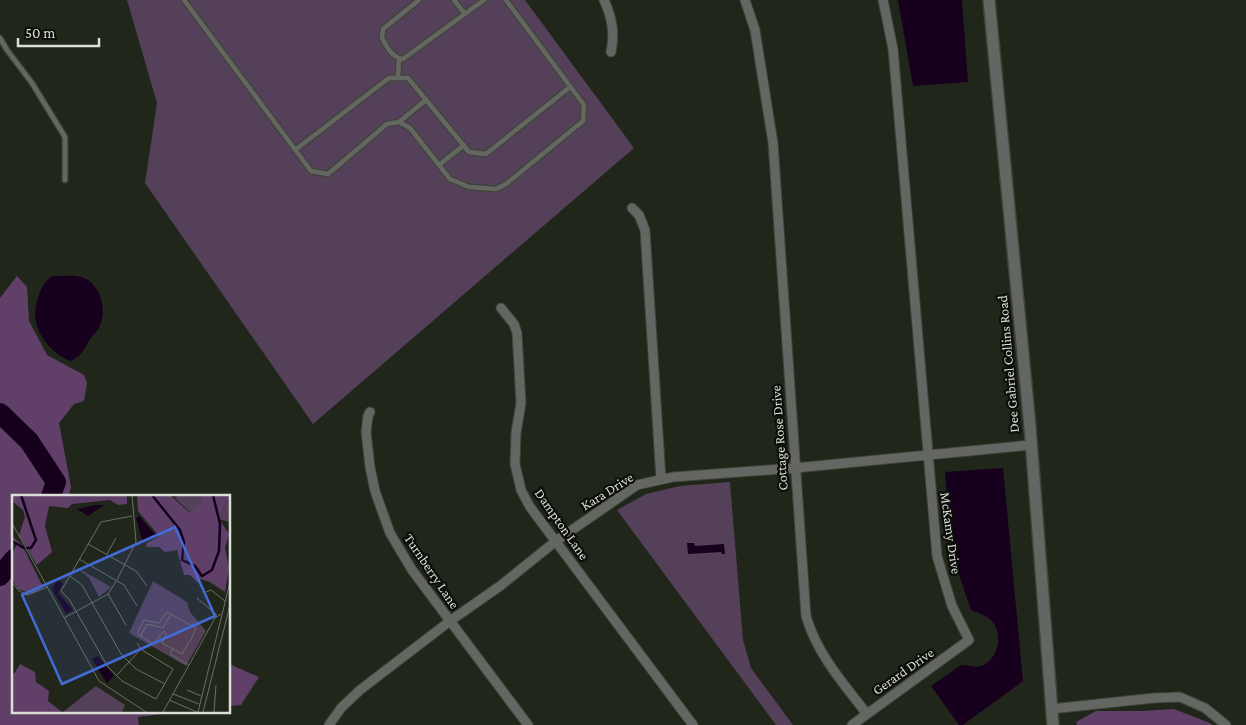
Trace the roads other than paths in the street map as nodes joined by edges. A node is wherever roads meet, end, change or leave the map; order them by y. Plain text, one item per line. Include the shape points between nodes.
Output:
1 (184, 0) edge
2 (419, 0) edge
3 (454, 0) edge
4 (484, 0) edge
5 (506, 0) edge
6 (745, 0) edge
7 (883, 0) edge
8 (989, 0) edge
9 (606, 1) edge
10 (464, 14) junction
11 (0, 38) edge
12 (611, 52) dead end
13 (400, 59) junction
14 (398, 78) junction
15 (570, 87) junction
16 (426, 100) junction
17 (400, 122) junction
18 (464, 145) junction
19 (295, 150) junction
20 (439, 165) junction
21 (66, 180) dead end
22 (632, 208) dead end
23 (501, 308) dead end
24 (370, 412) dead end
25 (1030, 445) junction
26 (928, 455) junction
27 (795, 468) junction
28 (661, 479) junction
29 (556, 541) junction
30 (450, 621) junction
31 (970, 640) joint
32 (1051, 709) junction
33 (867, 714) junction
34 (329, 725) edge
35 (528, 725) edge
36 (693, 725) edge
37 (852, 725) edge
38 (1052, 725) edge
39 (1226, 725) edge

1 - 19 lane
2 - 13 lane via 383,29 382,38
3 - 10 lane
4 - 10 lane
5 - 15 lane
6 - 27 street, Cottage Rose Drive via 755,30 773,143
7 - 26 street, McKamy Drive via 893,49
8 - 25 street, Dee Gabriel Collins Road
9 - 12 street via 614,38
10 - 13 lane
11 - 21 lane via 65,137
13 - 14 lane
14 - 16 lane via 408,78
14 - 19 lane via 389,78
15 - 18 lane via 486,154 469,152
15 - 20 lane via 584,105 584,121 506,184 496,189 469,187 450,179
16 - 17 lane
16 - 18 lane
17 - 19 lane via 386,124 328,174 311,171
17 - 20 lane via 410,128
18 - 20 lane
22 - 28 street via 640,215 644,230
23 - 29 street, Dampton Lane via 517,333 521,385 515,450 517,477 530,507
24 - 30 street, Turnberry Lane via 366,442 382,513 399,550
25 - 26 street, Kara Drive
25 - 32 street, Dee Gabriel Collins Road
26 - 27 street, Kara Drive
26 - 31 street, McKamy Drive via 938,556 952,606
27 - 28 street, Kara Drive
27 - 33 street, Cottage Rose Drive via 806,616 811,634
28 - 29 street, Kara Drive via 637,485
29 - 30 street, Kara Drive
29 - 36 street, Dampton Lane
30 - 34 street, Kara Drive via 360,690
30 - 35 street, Turnberry Lane
31 - 33 street, Gerard Drive
32 - 38 street, Dee Gabriel Collins Road
32 - 39 street via 1180,697 1205,708
33 - 37 street, Gerard Drive

